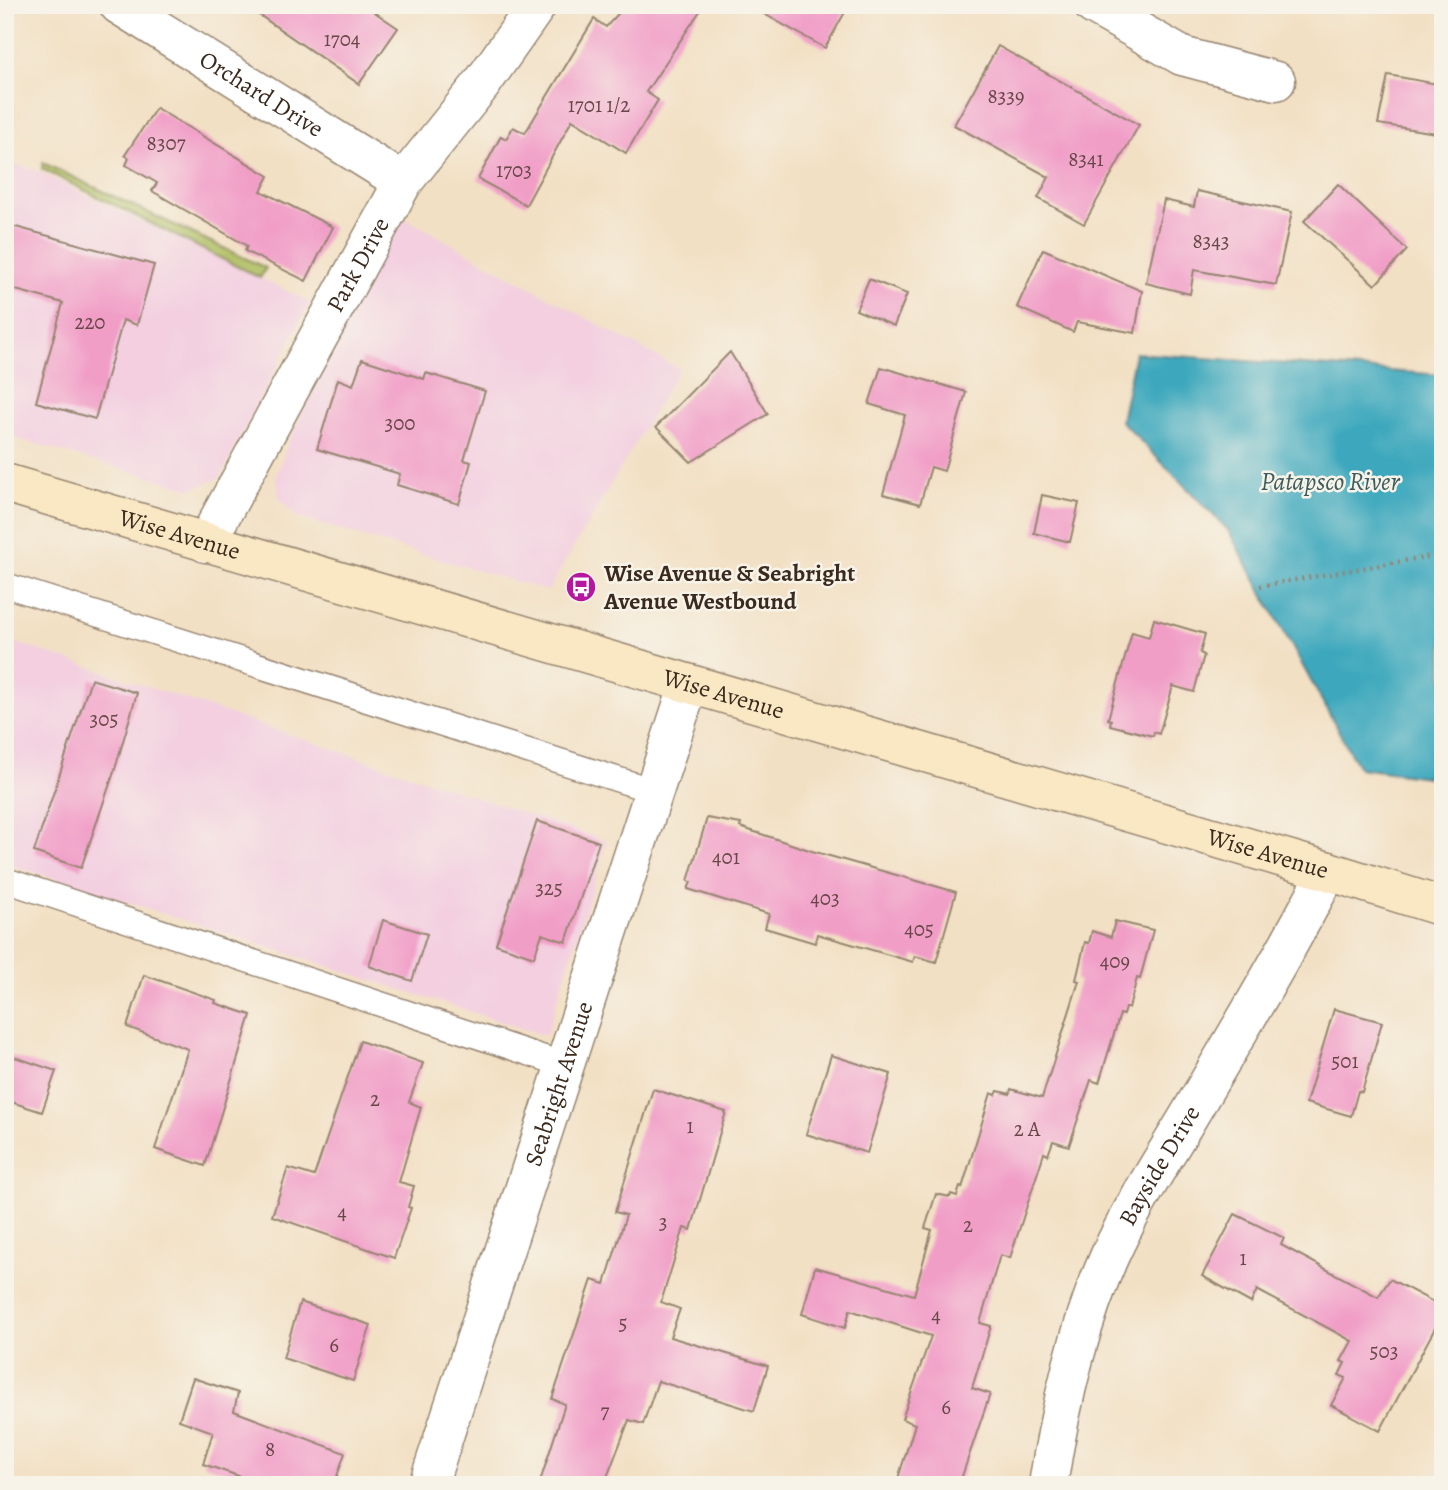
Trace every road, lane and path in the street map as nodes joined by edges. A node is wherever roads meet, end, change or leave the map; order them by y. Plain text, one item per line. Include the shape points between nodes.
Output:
1 (119, 5) edge
2 (537, 5) edge
3 (1093, 5) edge
4 (1276, 81) dead end
5 (403, 182) junction
6 (5, 483) edge
7 (206, 543) junction
8 (1443, 554) edge
9 (5, 585) edge
10 (1260, 586) dead end
11 (688, 684) junction
12 (654, 791) junction
13 (1328, 871) junction
14 (5, 880) edge
15 (1443, 907) edge
16 (565, 1065) junction
17 (428, 1485) edge
18 (1048, 1485) edge

1 - 5 street, Orchard Drive
2 - 5 street, Park Drive via 481,85
3 - 4 street via 1182,56
5 - 7 street, Park Drive
6 - 7 main road, Wise Avenue
7 - 11 main road, Wise Avenue
8 - 10 path
9 - 12 lane
11 - 12 street, Seabright Avenue
11 - 13 main road, Wise Avenue
12 - 16 street, Seabright Avenue
13 - 15 main road, Wise Avenue
13 - 18 street, Bayside Drive via 1110,1254 1076,1356
14 - 16 lane
16 - 17 street, Seabright Avenue

